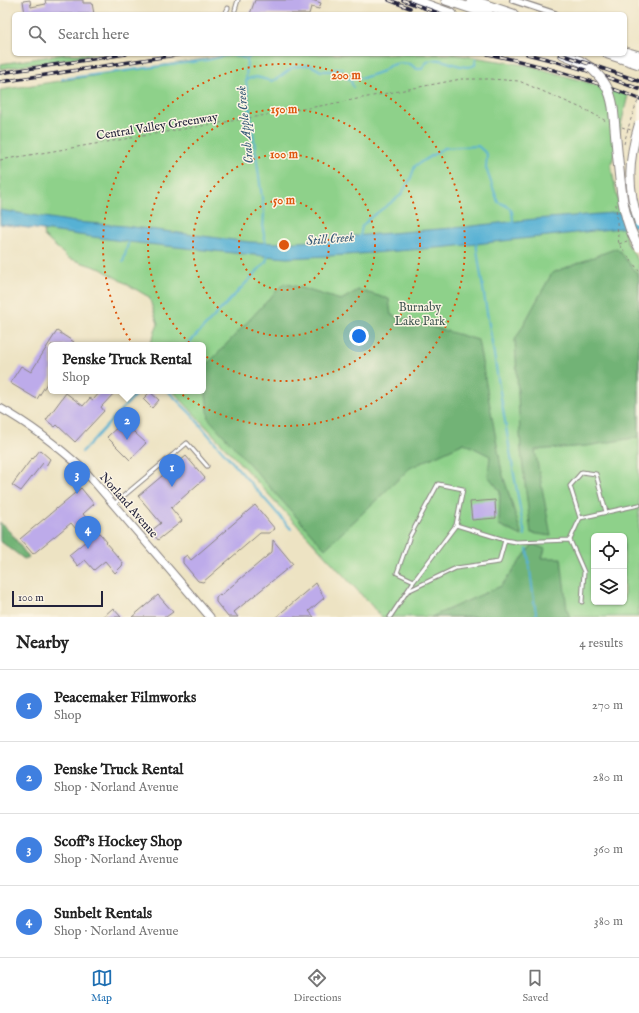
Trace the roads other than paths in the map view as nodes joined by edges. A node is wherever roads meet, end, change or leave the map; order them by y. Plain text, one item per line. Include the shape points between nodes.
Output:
1 (238, 0) edge
2 (414, 0) edge
3 (446, 0) edge
4 (471, 0) edge
5 (513, 0) edge
6 (228, 8) dead end
7 (235, 10) dead end
8 (226, 12) edge
9 (447, 12) edge
10 (482, 12) edge
11 (507, 12) edge
12 (549, 12) edge
13 (627, 53) edge
14 (568, 56) edge
15 (614, 56) edge
16 (639, 56) edge
17 (639, 64) edge
18 (636, 128) edge
19 (639, 224) edge
20 (639, 248) edge
21 (0, 408) edge
22 (207, 466) dead end
23 (114, 504) junction
24 (639, 505) edge
25 (606, 512) junction
26 (580, 518) junction
27 (456, 525) junction
28 (505, 540) junction
29 (570, 540) junction
30 (414, 581) junction
31 (408, 591) junction
32 (582, 602) dead end
33 (210, 617) edge
34 (390, 617) edge

1 - 7 lane
2 - 9 main road
3 - 10 main road
4 - 11 main road
5 - 12 street
6 - 8 lane
13 - 16 main road
14 - 20 main road, bridge via 591,68 607,86 611,96 621,196 634,240
15 - 17 main road
18 - 19 main road, bridge via 630,177
21 - 23 street, Norland Avenue via 38,431 67,454
22 - 23 lane via 187,443
23 - 33 street, Norland Avenue
24 - 25 lane
25 - 26 lane
25 - 26 lane via 596,474 582,472 570,486
26 - 29 lane
27 - 28 lane
27 - 30 lane
27 - 30 lane via 463,489 438,484 410,536 397,573
28 - 29 lane
28 - 31 lane via 498,562 456,568
29 - 32 lane via 584,572
30 - 31 lane
31 - 34 lane

